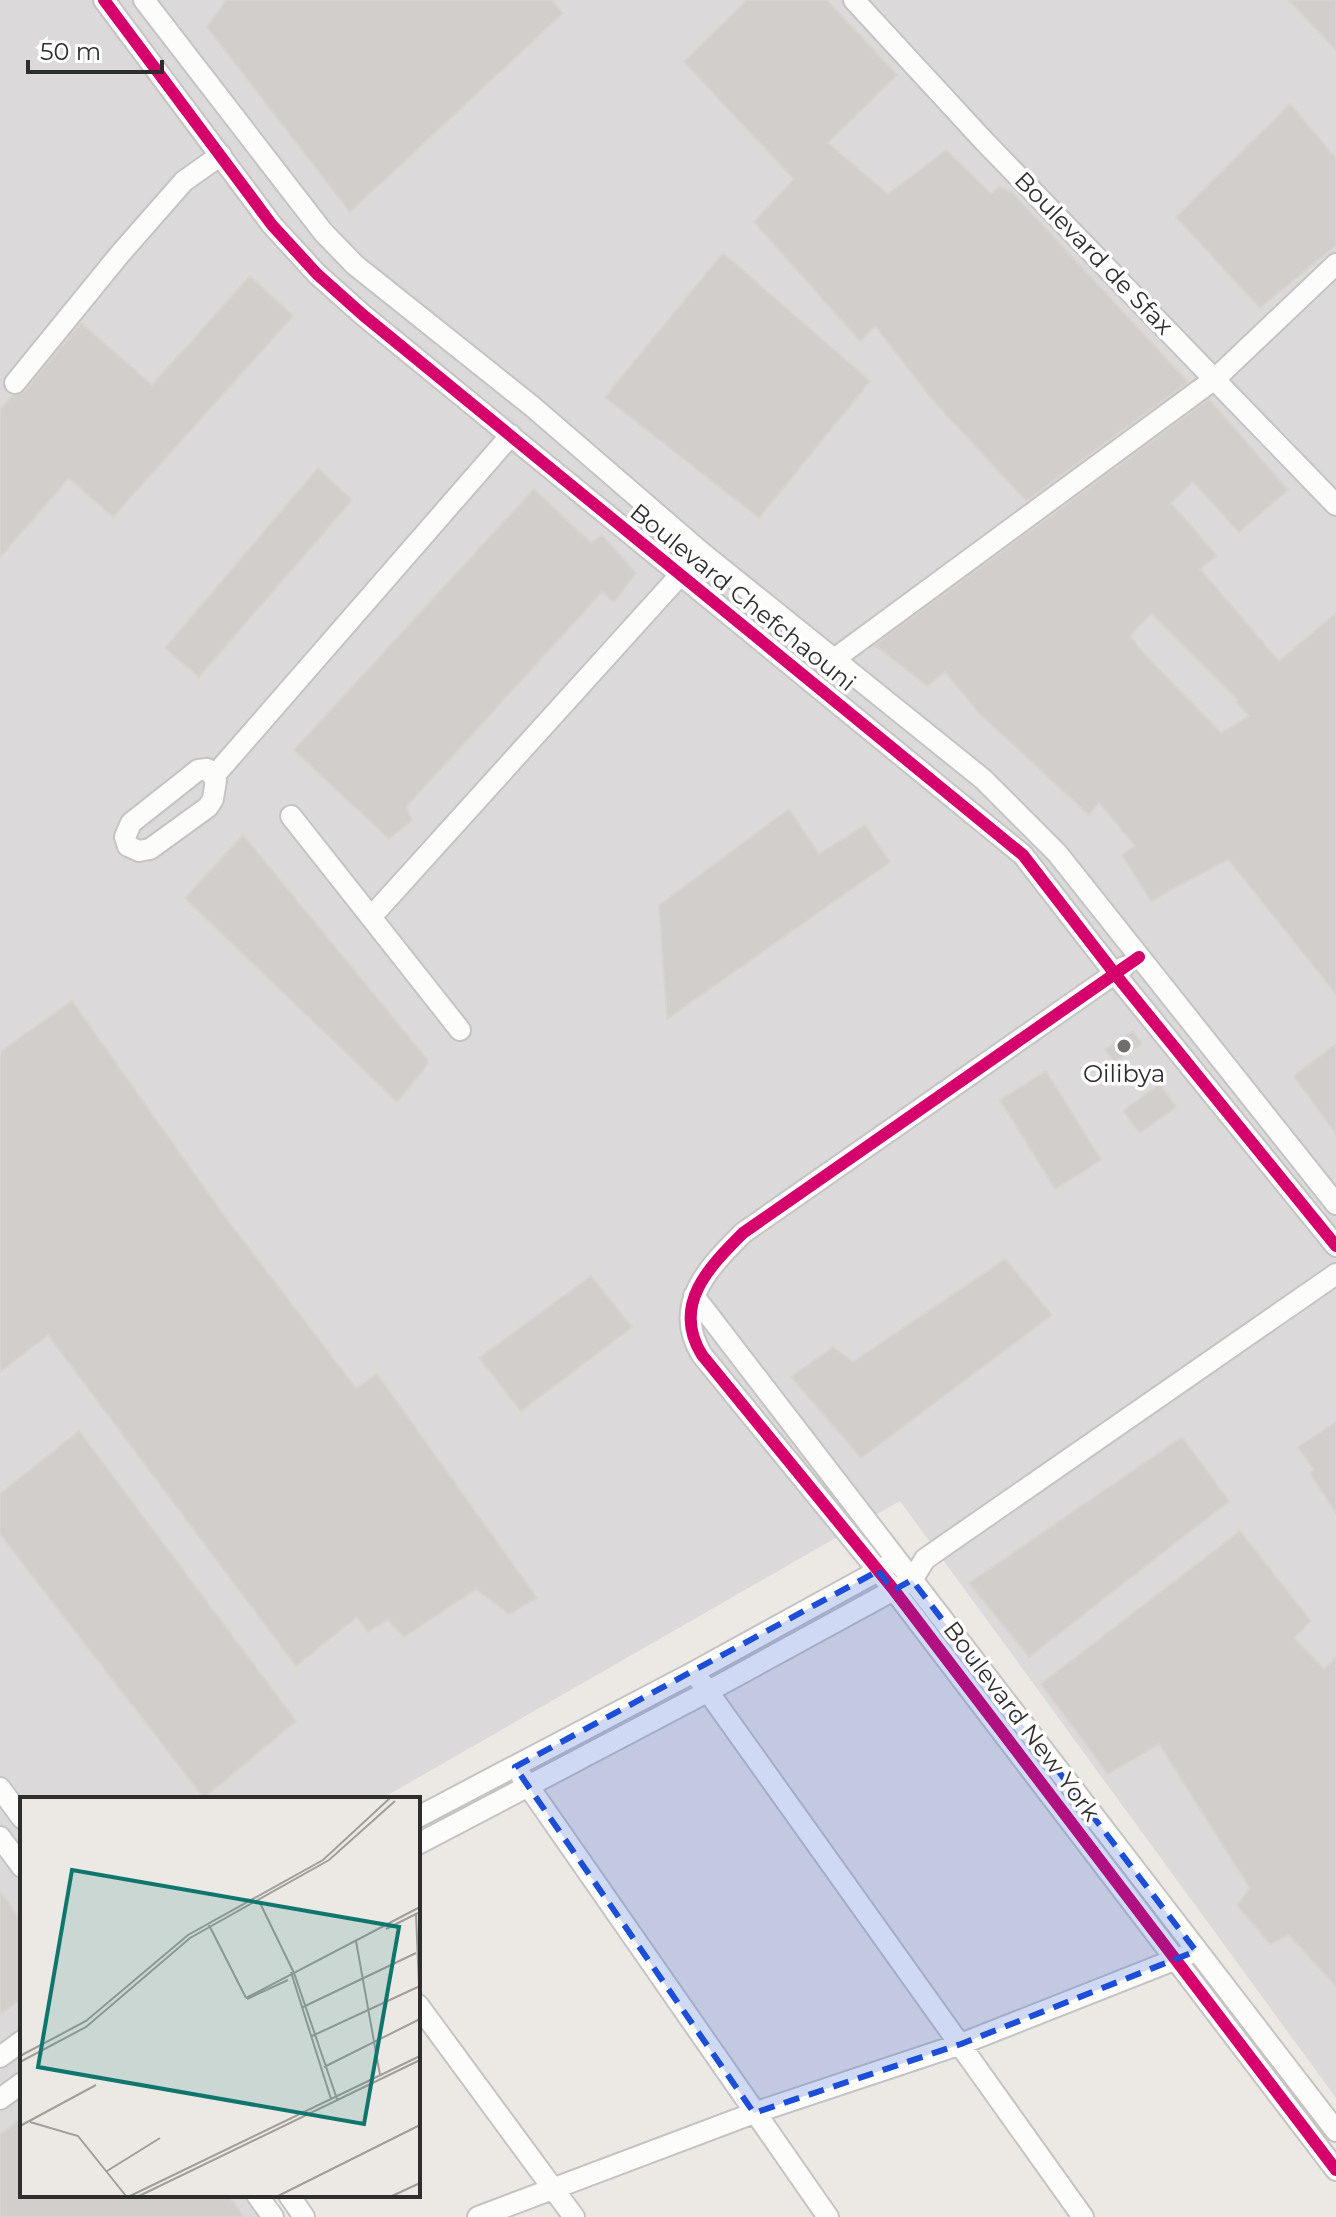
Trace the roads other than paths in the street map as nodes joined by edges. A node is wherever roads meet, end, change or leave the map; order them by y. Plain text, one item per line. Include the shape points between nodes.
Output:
1 (104, 0) edge
2 (144, 0) edge
3 (854, 0) edge
4 (221, 155) junction
5 (1336, 264) edge
6 (1216, 378) junction
7 (15, 383) dead end
8 (511, 435) junction
9 (1336, 505) edge
10 (701, 552) junction
11 (681, 575) junction
12 (833, 660) junction
13 (215, 775) junction
14 (291, 816) dead end
15 (371, 917) junction
16 (1139, 957) junction
17 (1115, 974) junction
18 (460, 1030) dead end
19 (1336, 1204) edge
20 (1336, 1246) edge
21 (1336, 1274) edge
22 (694, 1296) junction
23 (925, 1559) junction
24 (897, 1560) junction
25 (878, 1571) junction
26 (912, 1580) junction
27 (894, 1590) junction
28 (694, 1672) junction
29 (707, 1692) junction
30 (515, 1767) junction
31 (528, 1787) junction
32 (0, 1788) edge
33 (20, 1815) edge
34 (420, 1816) edge
35 (0, 1837) edge
36 (420, 1843) edge
37 (20, 1864) edge
38 (1196, 1951) junction
39 (1177, 1959) junction
40 (420, 2008) edge
41 (20, 2042) edge
42 (961, 2044) junction
43 (0, 2057) edge
44 (20, 2084) edge
45 (0, 2099) edge
46 (754, 2113) junction
47 (1336, 2131) edge
48 (1336, 2170) edge
49 (553, 2189) junction
50 (258, 2197) edge
51 (290, 2197) edge
52 (273, 2217) edge
53 (304, 2217) edge
54 (478, 2217) edge
55 (574, 2217) edge
56 (828, 2217) edge
57 (1083, 2217) edge

1 - 4 street, Boulevard Chefchaouni
2 - 10 street, Boulevard Chefchaouni via 323,232 355,265 533,407
3 - 6 street, Boulevard de Sfax
4 - 7 street via 184,181
4 - 8 street, Boulevard Chefchaouni via 272,225 317,274
5 - 6 street
6 - 9 street, Boulevard de Sfax
6 - 12 street
8 - 11 street, Boulevard Chefchaouni
8 - 13 street
10 - 11 street
10 - 12 street, Boulevard Chefchaouni
11 - 15 street
11 - 17 street, Boulevard Chefchaouni via 1023,855
12 - 16 street, Boulevard Chefchaouni via 993,789 1057,853
13 - 13 street via 198,770 131,823 125,837 128,846 150,849 208,807
14 - 15 street
15 - 18 street
16 - 17 street
16 - 19 street, Boulevard Chefchaouni
17 - 20 street, Boulevard Chefchaouni
17 - 22 street via 743,1233 712,1265
21 - 23 street
22 - 24 street, Boulevard New York
22 - 25 street, Boulevard New York via 692,1332 702,1355
23 - 24 street
23 - 26 street
24 - 25 street
24 - 26 street, Boulevard New York
25 - 27 street, Boulevard New York
25 - 28 street
26 - 27 street
26 - 38 street, Boulevard New York
27 - 29 street
27 - 39 street, Boulevard New York
28 - 29 street
28 - 30 street
29 - 31 street
29 - 42 street
30 - 31 street
30 - 34 street
31 - 36 street
31 - 46 street
32 - 33 street
35 - 37 street
38 - 39 street
38 - 47 street, Boulevard New York
39 - 42 street
39 - 48 street, Boulevard New York
40 - 49 street
41 - 43 street
42 - 46 street
42 - 57 street
44 - 45 street
46 - 49 street
46 - 56 street
49 - 54 street
49 - 55 street
50 - 52 street
51 - 53 street

